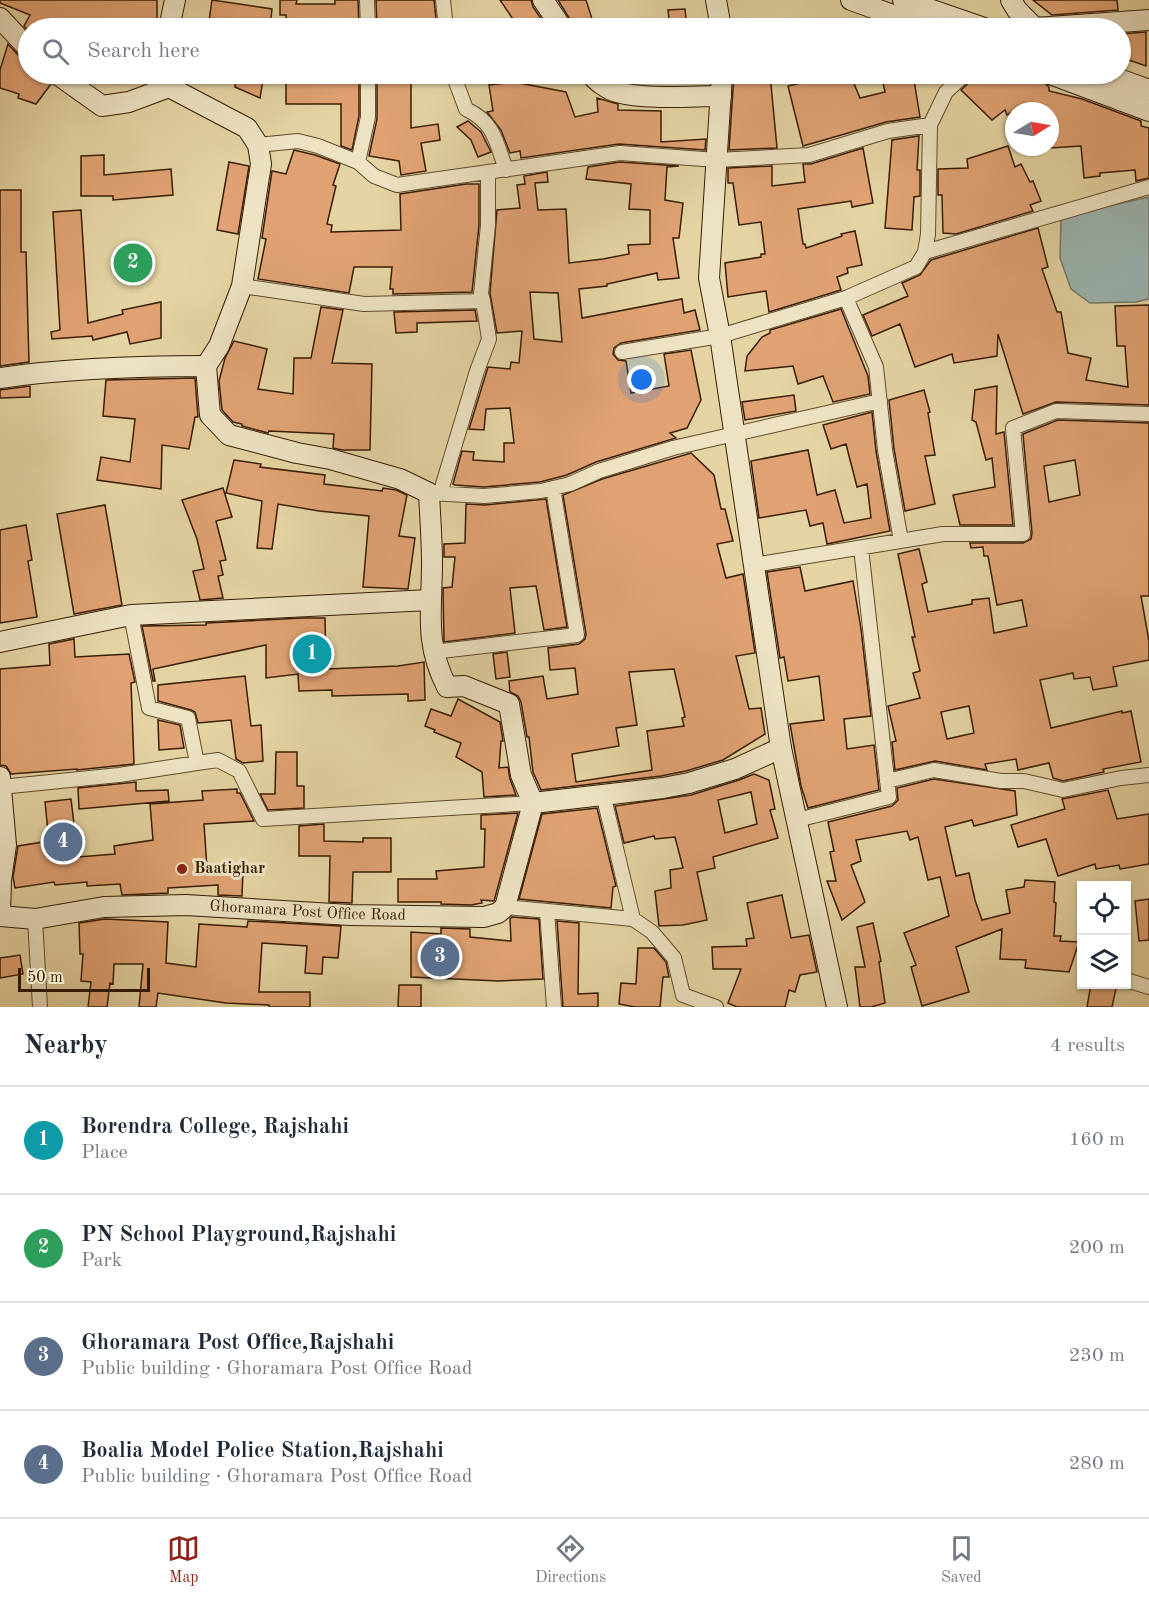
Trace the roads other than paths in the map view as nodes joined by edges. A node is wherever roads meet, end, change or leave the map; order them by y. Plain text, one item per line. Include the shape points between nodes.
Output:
1 (175, 0) edge
2 (368, 0) edge
3 (443, 0) edge
4 (543, 0) edge
5 (716, 0) edge
6 (851, 0) edge
7 (903, 0) edge
8 (1011, 0) edge
9 (0, 18) edge
10 (172, 18) edge
11 (368, 18) edge
12 (446, 18) edge
13 (555, 18) edge
14 (719, 18) edge
15 (901, 18) edge
16 (955, 18) edge
17 (1025, 18) edge
18 (1149, 20) edge
19 (1131, 21) edge
20 (18, 37) edge
21 (1131, 83) edge
22 (71, 84) edge
23 (162, 84) edge
24 (176, 84) edge
25 (368, 84) edge
26 (457, 84) edge
27 (601, 84) edge
28 (722, 84) edge
29 (955, 84) edge
30 (1077, 84) edge
31 (1149, 90) edge
32 (721, 96) junction
33 (1149, 111) edge
34 (930, 125) junction
35 (258, 145) junction
36 (717, 160) junction
37 (358, 162) junction
38 (506, 170) junction
39 (488, 172) junction
40 (1149, 187) edge
41 (925, 252) junction
42 (242, 286) junction
43 (846, 298) junction
44 (483, 301) junction
45 (720, 336) junction
46 (622, 352) dead end
47 (206, 366) junction
48 (0, 378) edge
49 (880, 401) junction
50 (1149, 414) edge
51 (735, 434) junction
52 (553, 488) junction
53 (434, 493) junction
54 (901, 541) junction
55 (861, 548) junction
56 (754, 565) junction
57 (430, 600) junction
58 (131, 615) junction
59 (0, 642) edge
60 (433, 652) junction
61 (781, 748) junction
62 (197, 763) junction
63 (1149, 776) edge
64 (887, 781) junction
65 (1, 782) edge
66 (603, 794) junction
67 (533, 803) junction
68 (797, 820) junction
69 (505, 907) junction
70 (547, 911) junction
71 (0, 916) edge
72 (35, 919) junction
73 (633, 919) junction
74 (1131, 982) edge
75 (1149, 987) edge
76 (681, 1001) edge
77 (40, 1007) edge
78 (554, 1007) edge
79 (716, 1007) edge
80 (837, 1007) edge

1 - 10 street
2 - 11 street
3 - 12 street
4 - 13 street
5 - 14 street
6 - 15 street
7 - 16 street
8 - 17 street
9 - 20 street
18 - 19 street
21 - 31 street
22 - 23 street via 102,106 129,102
24 - 35 street via 247,128
25 - 37 street via 368,117
26 - 38 street via 466,110 480,117 491,130
27 - 32 street via 615,92 665,97
28 - 32 street
29 - 34 street
30 - 33 street
32 - 36 street
34 - 36 street via 888,131 809,155
34 - 41 street
35 - 37 street via 298,141
35 - 42 street via 261,164
36 - 38 street via 620,153
36 - 45 street via 709,278
37 - 39 street via 374,176 397,186
38 - 39 street
39 - 44 street
40 - 41 street
41 - 43 street via 916,267
42 - 44 street via 364,304
42 - 47 street via 219,346
43 - 45 street
43 - 49 street via 876,367
44 - 53 street via 489,339
45 - 46 street
45 - 51 street
47 - 48 street via 46,371
47 - 53 street via 210,415 229,435 330,459
49 - 51 street
49 - 54 street
50 - 54 street via 1056,411 1013,428 1023,534 943,534
51 - 52 street via 673,448
51 - 56 street
52 - 53 street via 484,496
52 - 60 street via 577,635
53 - 57 street
54 - 55 street
55 - 56 street
55 - 64 street
56 - 61 street
57 - 58 street
57 - 60 street
58 - 59 street
58 - 62 street via 149,708 188,718
60 - 67 street via 447,687 464,686 509,704 521,775
61 - 66 street via 735,769 689,783
61 - 68 street
62 - 65 street via 119,775
62 - 67 street via 218,760 239,771 263,819
63 - 64 street via 1063,790 934,770
64 - 68 street via 889,797
65 - 71 street via 6,845
66 - 67 street
66 - 73 street
67 - 69 street
68 - 80 street
69 - 70 street
69 - 72 street, Ghoramara Post Office Road via 484,917 350,915 186,905 104,907
70 - 73 street
70 - 78 street
71 - 72 street, Ghoramara Post Office Road
72 - 77 street
73 - 76 street via 652,932 674,958
74 - 75 street
76 - 79 street

